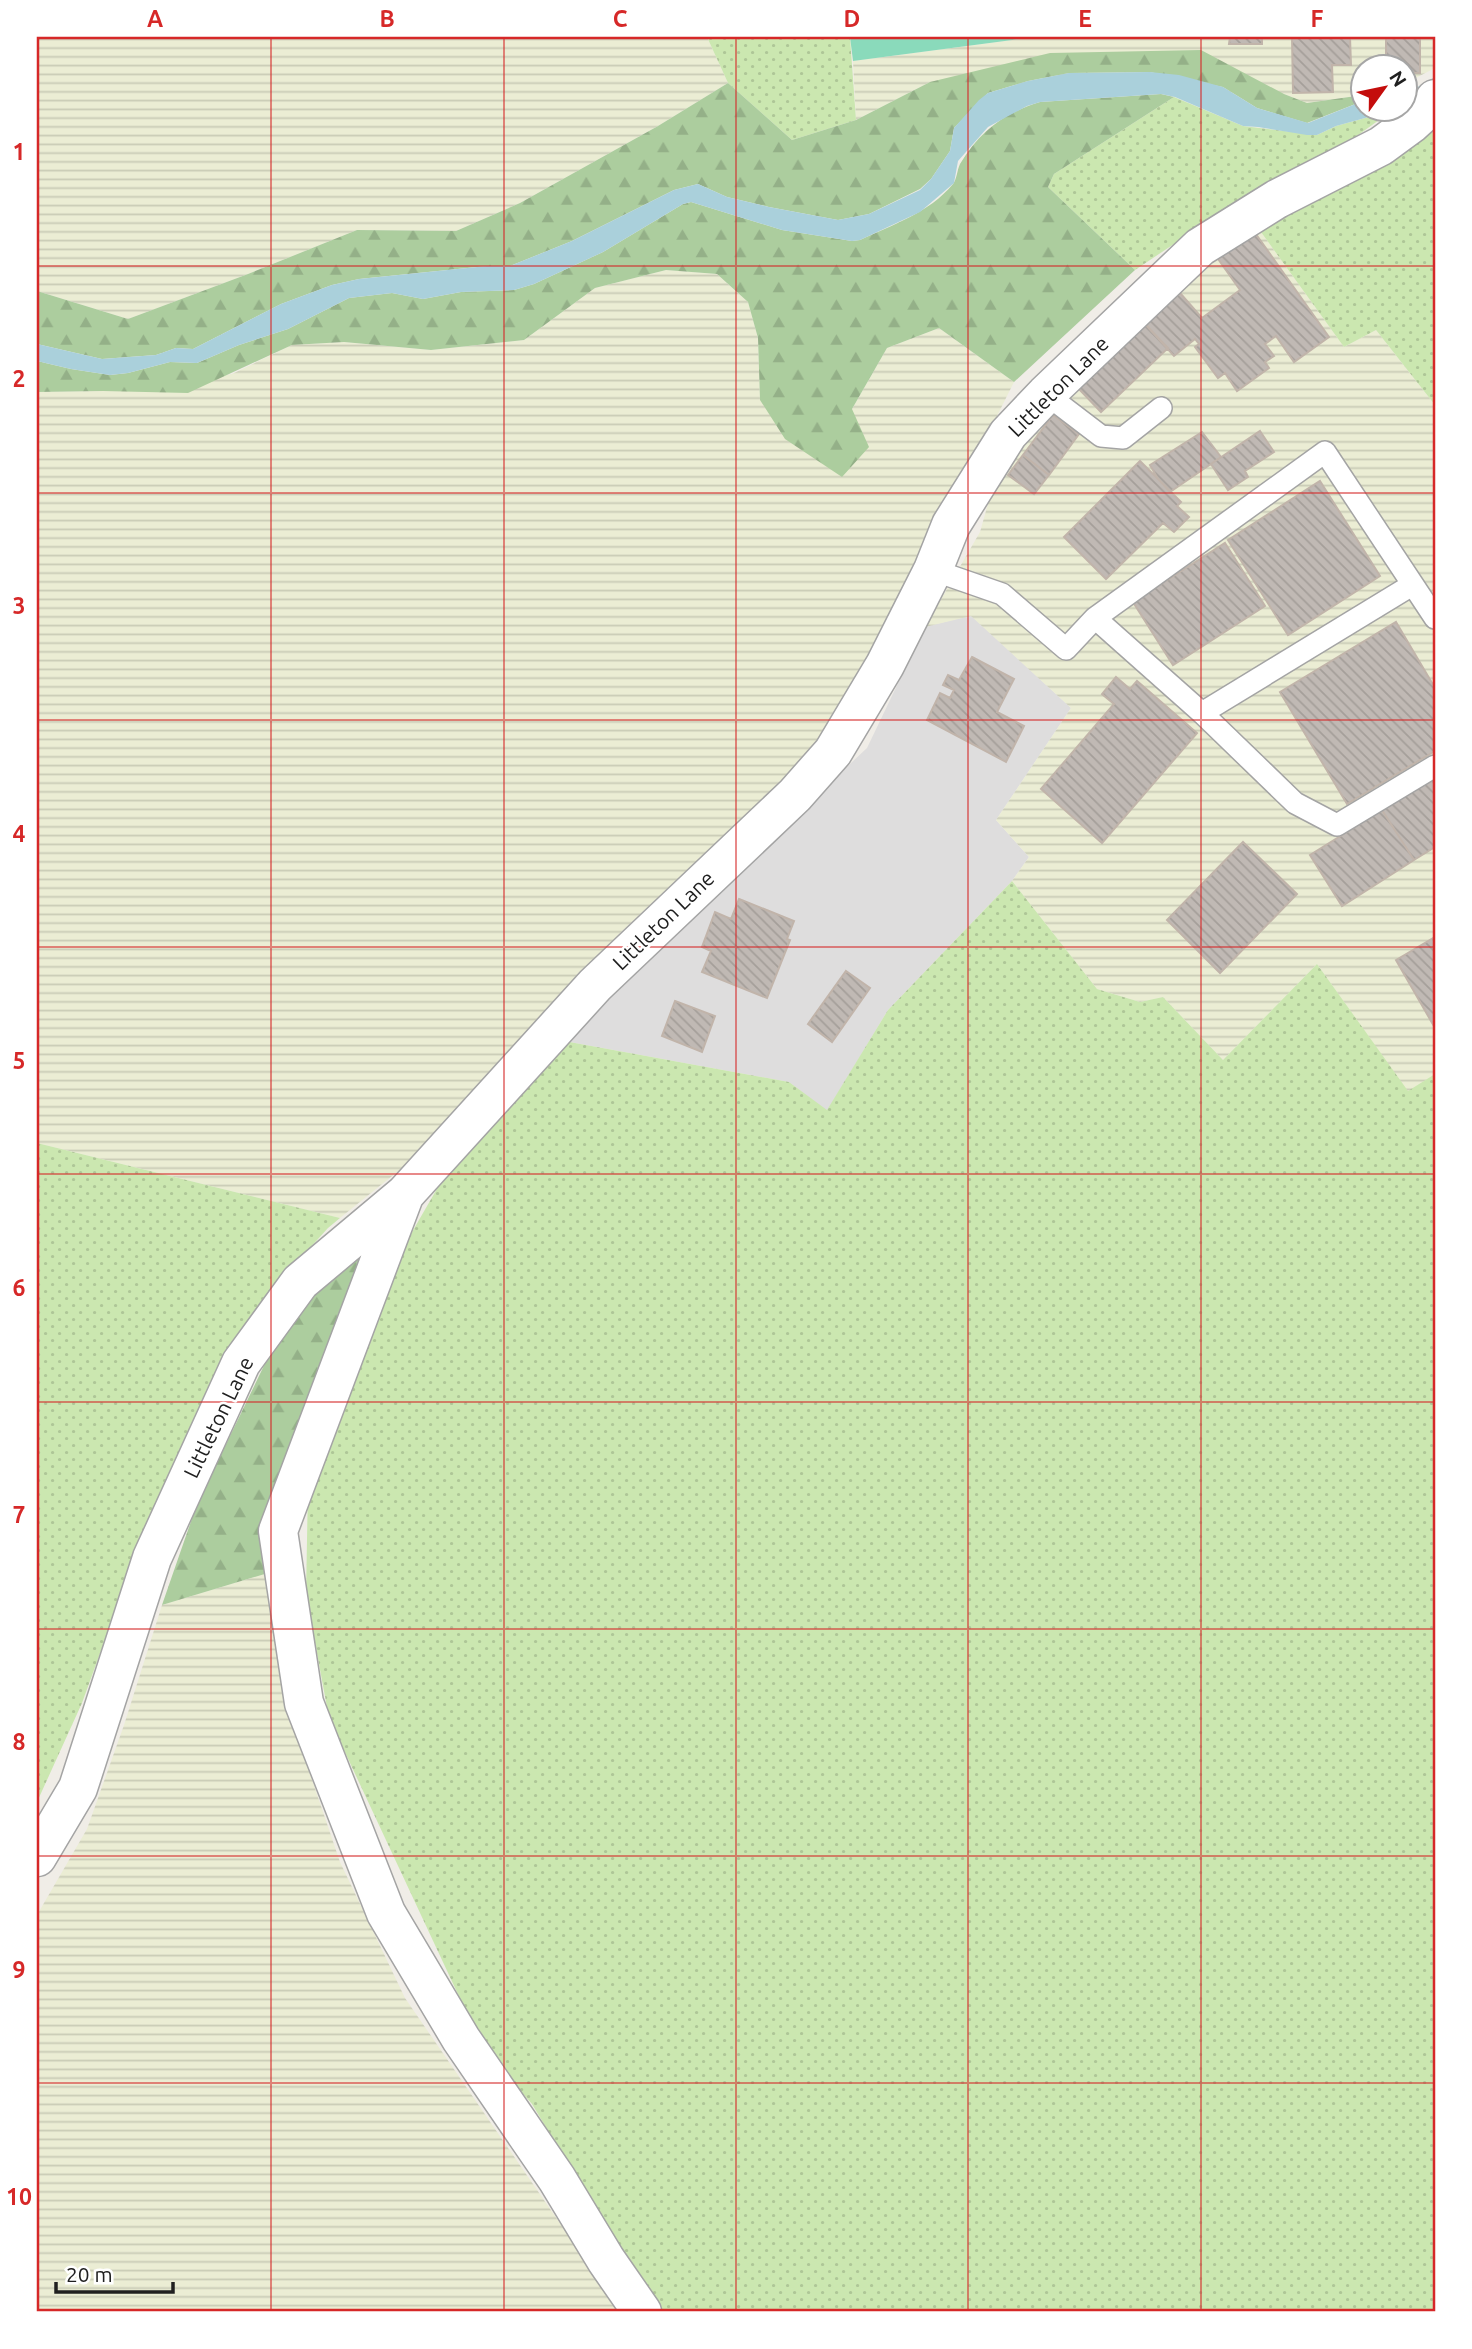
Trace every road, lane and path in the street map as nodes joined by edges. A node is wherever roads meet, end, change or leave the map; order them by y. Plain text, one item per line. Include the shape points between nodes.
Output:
1 (1435, 99) edge
2 (1046, 394) junction
3 (1161, 408) dead end
4 (933, 570) junction
5 (1412, 585) junction
6 (1096, 618) junction
7 (1435, 618) edge
8 (1202, 713) junction
9 (1435, 766) edge
10 (405, 1194) junction
11 (37, 1857) edge
12 (642, 2312) edge

1 - 2 street, Littleton Lane via 1381,146 1277,199 1200,247
2 - 3 lane via 1101,436 1123,438
2 - 4 street, Littleton Lane via 1008,435 951,525
4 - 6 lane via 1002,594 1066,649
4 - 10 street, Littleton Lane via 833,752 795,795 595,985
5 - 6 lane via 1325,452
5 - 7 lane
5 - 8 lane
6 - 8 lane
8 - 9 lane via 1295,803 1337,825
10 - 11 street, Littleton Lane via 300,1282 241,1363 152,1558 78,1788
10 - 12 street via 278,1531 304,1703 386,1913 461,2039

